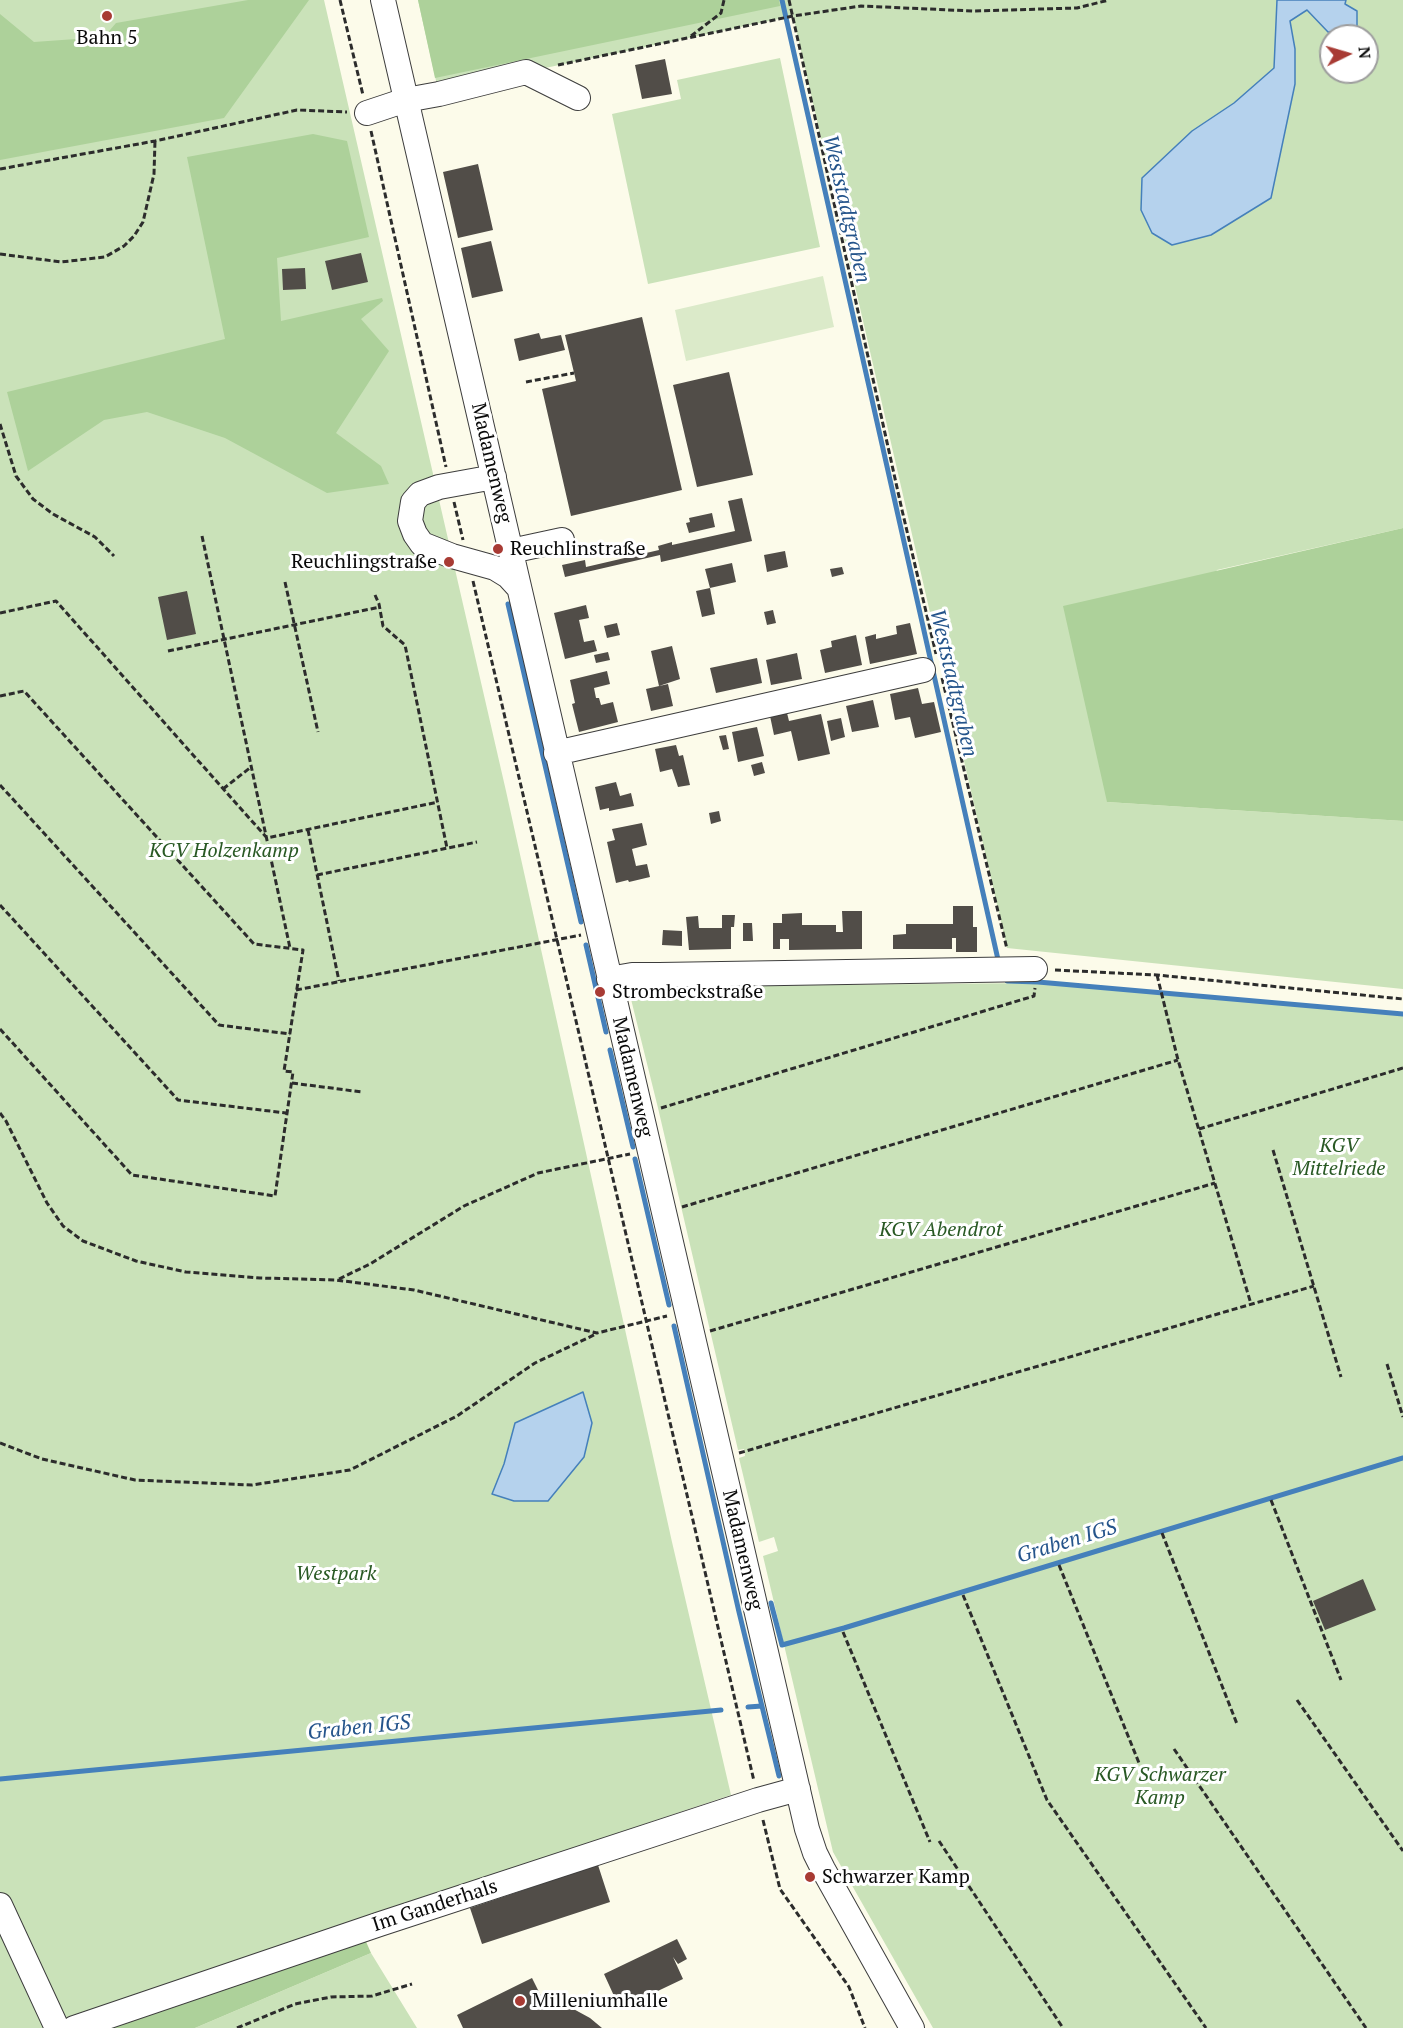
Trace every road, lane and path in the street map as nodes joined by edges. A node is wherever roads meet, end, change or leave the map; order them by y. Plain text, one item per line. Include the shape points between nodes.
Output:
1 (340, 0) edge
2 (383, 0) edge
3 (724, 0) edge
4 (789, 0) edge
5 (1109, 0) edge
6 (793, 16) junction
7 (690, 38) junction
8 (526, 72) junction
9 (578, 98) dead end
10 (406, 100) junction
11 (367, 113) junction
12 (155, 141) junction
13 (0, 169) edge
14 (0, 254) edge
15 (574, 373) dead end
16 (526, 382) dead end
17 (0, 424) edge
18 (494, 477) junction
19 (450, 485) junction
20 (202, 536) dead end
21 (561, 540) dead end
22 (511, 551) junction
23 (114, 556) dead end
24 (468, 560) junction
25 (285, 582) dead end
26 (519, 588) junction
27 (375, 595) dead end
28 (380, 607) junction
29 (0, 613) edge
30 (295, 625) junction
31 (224, 640) junction
32 (168, 651) dead end
33 (934, 668) junction
34 (0, 696) edge
35 (318, 732) dead end
36 (556, 753) junction
37 (251, 767) junction
38 (0, 784) edge
39 (223, 789) junction
40 (438, 802) junction
41 (308, 830) junction
42 (267, 838) junction
43 (477, 842) dead end
44 (447, 848) junction
45 (317, 875) junction
46 (0, 905) edge
47 (598, 932) junction
48 (557, 938) junction
49 (291, 948) junction
50 (1027, 973) junction
51 (1157, 975) junction
52 (609, 979) junction
53 (339, 981) junction
54 (296, 990) junction
55 (1403, 999) edge
56 (0, 1029) edge
57 (290, 1034) junction
58 (1178, 1060) junction
59 (1403, 1068) edge
60 (291, 1083) junction
61 (362, 1092) dead end
62 (658, 1108) dead end
63 (0, 1113) edge
64 (287, 1113) junction
65 (1199, 1129) junction
66 (650, 1150) junction
67 (1273, 1150) dead end
68 (608, 1158) junction
69 (1215, 1183) junction
70 (681, 1207) dead end
71 (336, 1280) junction
72 (1314, 1286) junction
73 (1251, 1304) junction
74 (686, 1311) junction
75 (645, 1322) junction
76 (711, 1331) dead end
77 (597, 1333) junction
78 (1388, 1364) dead end
79 (1341, 1377) dead end
80 (1403, 1417) edge
81 (0, 1443) edge
82 (744, 1452) dead end
83 (1271, 1500) dead end
84 (1162, 1533) dead end
85 (1059, 1565) dead end
86 (963, 1595) dead end
87 (843, 1632) dead end
88 (1341, 1680) dead end
89 (1297, 1700) dead end
90 (1237, 1724) dead end
91 (1174, 1749) dead end
92 (1139, 1763) dead end
93 (798, 1789) junction
94 (758, 1800) junction
95 (939, 1841) dead end
96 (930, 1842) dead end
97 (1403, 1851) edge
98 (0, 1905) edge
99 (412, 1984) dead end
100 (57, 2028) edge
101 (74, 2028) edge
102 (237, 2028) edge
103 (865, 2028) edge
104 (912, 2028) edge
105 (1063, 2028) edge
106 (1206, 2028) edge
107 (1366, 2028) edge

1 - 11 path
2 - 10 street, Madamenweg
3 - 7 path via 721,13
4 - 6 path
5 - 6 path via 1054,9 861,6
6 - 7 path
6 - 33 path
7 - 8 path
8 - 9 street
8 - 10 street
10 - 11 street
10 - 18 street, Madamenweg
11 - 12 path via 297,110
11 - 19 path
12 - 13 path
12 - 14 path via 154,174 143,222 124,246 105,257 61,262
15 - 16 path
17 - 23 path via 13,470 33,499 95,537
18 - 19 street
18 - 22 street, Madamenweg
19 - 24 path
19 - 24 street via 420,494 413,502 410,521 422,544
20 - 31 path
21 - 22 street
22 - 26 street, Madamenweg
24 - 26 street via 495,568
24 - 48 path
25 - 30 path
26 - 36 street, Madamenweg
27 - 28 path
28 - 30 path
28 - 40 path via 383,626 405,645
29 - 39 path via 56,601
30 - 31 path
30 - 35 path
31 - 32 path
31 - 37 path
33 - 36 street
33 - 50 path
34 - 49 path via 24,691 254,944
36 - 47 street, Madamenweg
37 - 39 path
37 - 42 path
38 - 57 path via 219,1025
39 - 42 path
40 - 41 path
40 - 44 path
41 - 42 path
41 - 45 path
42 - 49 path
43 - 44 path
44 - 45 path
45 - 53 path
46 - 64 path via 178,1100
47 - 48 path
47 - 52 street, Madamenweg
48 - 53 path
48 - 68 path
49 - 54 path via 303,950
50 - 51 path
50 - 52 street via 632,975
50 - 62 path via 1035,996
51 - 55 path
51 - 58 path
52 - 66 street, Madamenweg
53 - 54 path
54 - 57 path
56 - 64 path via 132,1175 275,1196
57 - 60 path via 284,1071 293,1072
58 - 65 path
58 - 70 path
59 - 65 path
60 - 61 path
60 - 64 path
63 - 71 path via 47,1203 63,1226 83,1241 135,1261 186,1272
65 - 69 path
66 - 68 path
66 - 74 street, Madamenweg
67 - 72 path
68 - 71 path via 538,1173 464,1206 370,1264
68 - 75 path
69 - 73 path
69 - 76 path
71 - 77 path via 414,1290
72 - 73 path
72 - 79 path
73 - 82 path
74 - 75 path
74 - 93 street, Madamenweg
75 - 77 path
75 - 94 path
77 - 81 path via 535,1363 457,1416 350,1470 252,1485 135,1480 42,1458
78 - 80 path
83 - 88 path
84 - 90 path
85 - 92 path
86 - 106 path via 1047,1800
87 - 96 path
89 - 97 path
91 - 107 path
93 - 94 street, Im Ganderhals
93 - 104 street, Madamenweg via 815,1853
94 - 101 street, Im Ganderhals
94 - 103 path via 780,1889 849,1987
95 - 105 path
98 - 100 street
99 - 102 path via 372,1996 331,1996 295,2004

